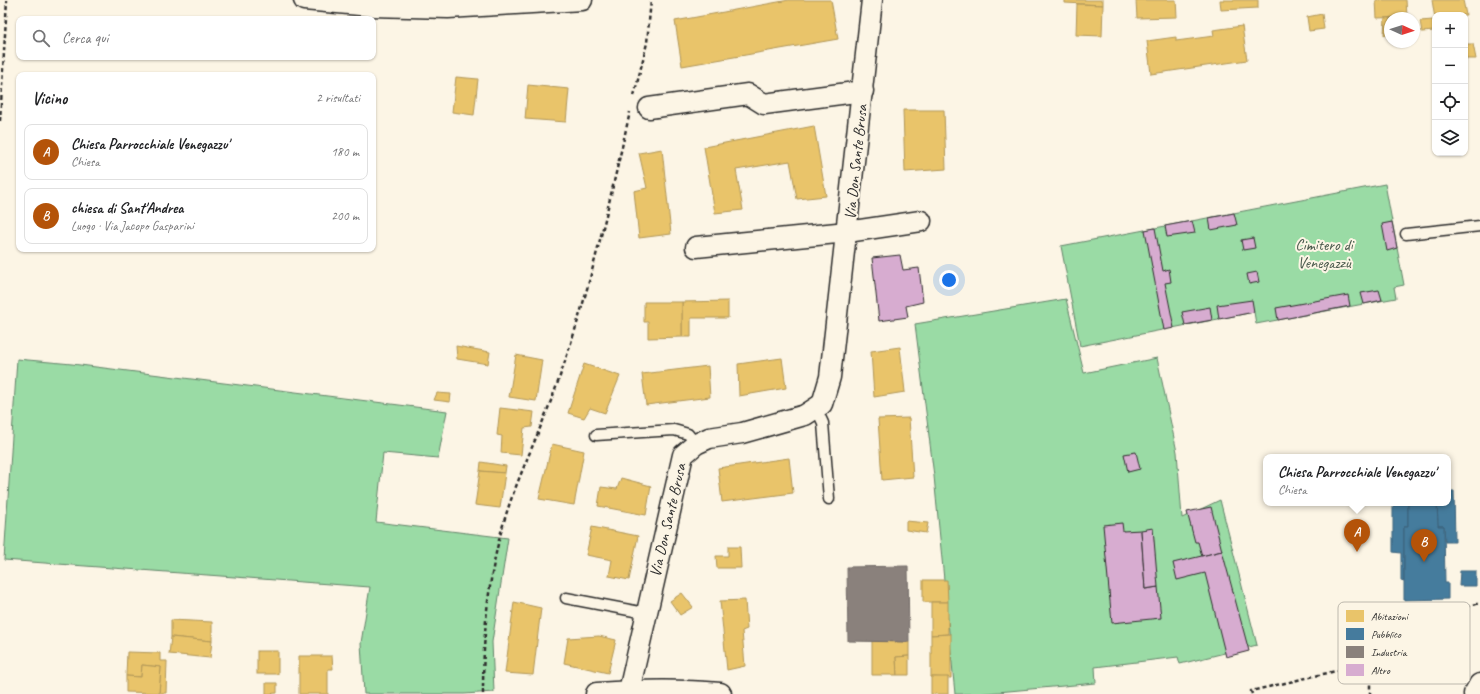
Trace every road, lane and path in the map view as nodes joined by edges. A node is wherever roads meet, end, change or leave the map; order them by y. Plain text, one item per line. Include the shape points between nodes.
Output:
1 (6, 0) edge
2 (304, 0) edge
3 (582, 0) edge
4 (651, 0) edge
5 (872, 0) edge
6 (863, 91) junction
7 (638, 103) junction
8 (0, 121) edge
9 (921, 221) dead end
10 (1480, 226) edge
11 (847, 232) junction
12 (1406, 234) dead end
13 (696, 247) dead end
14 (816, 408) junction
15 (596, 435) dead end
16 (696, 444) junction
17 (829, 499) dead end
18 (566, 598) dead end
19 (1480, 603) edge
20 (1470, 606) edge
21 (645, 613) junction
22 (1338, 671) edge
23 (1480, 685) edge
24 (628, 691) junction
25 (483, 694) edge
26 (597, 694) edge
27 (720, 694) edge
28 (1252, 694) edge
29 (1475, 694) edge

1 - 8 path
2 - 3 street via 371,6 448,8
4 - 7 path
5 - 6 street, Via Don Sante Brusa
6 - 7 street, Via Don Sante Brusa via 764,104 748,94
6 - 11 street, Via Don Sante Brusa
7 - 25 path via 588,289 562,371 512,498 495,558 487,607
9 - 11 street, Via Don Sante Brusa
10 - 12 lane
11 - 13 street, Via Don Sante Brusa
11 - 14 street, Via Don Sante Brusa via 830,377 822,404
14 - 16 street, Via Don Sante Brusa via 805,415 742,433 709,438
14 - 17 lane via 823,423
15 - 16 lane via 674,430 688,434
16 - 21 street, Via Don Sante Brusa via 683,455
18 - 21 lane
19 - 20 path
21 - 24 street, Via Don Sante Brusa
22 - 28 path via 1251,691
23 - 29 street
24 - 26 street
24 - 27 street

